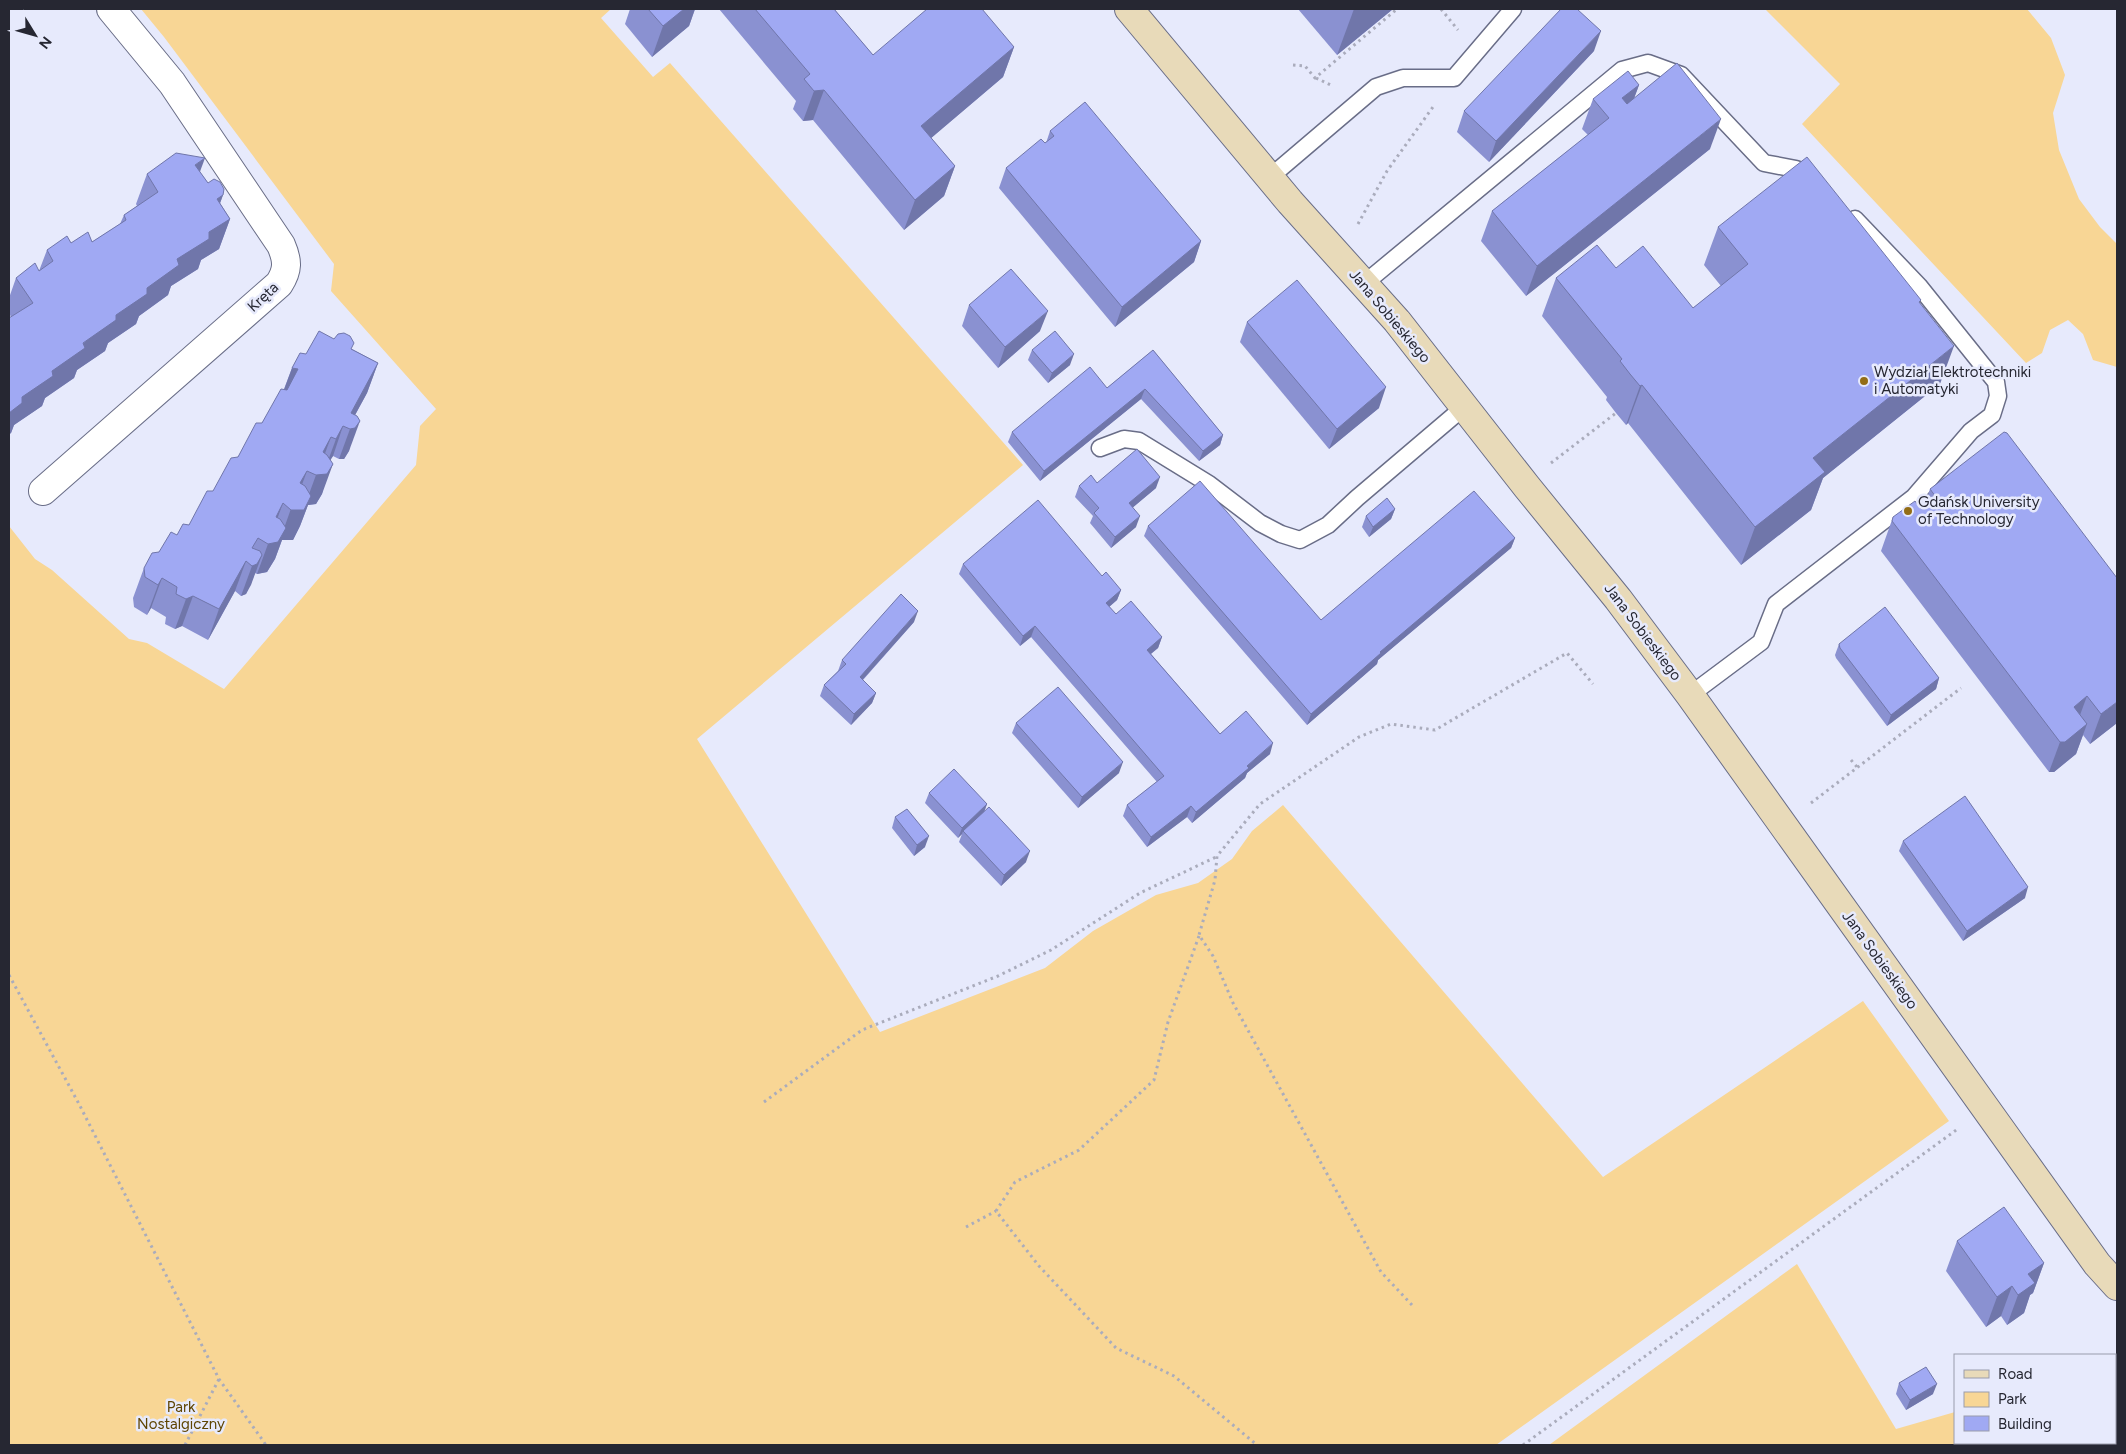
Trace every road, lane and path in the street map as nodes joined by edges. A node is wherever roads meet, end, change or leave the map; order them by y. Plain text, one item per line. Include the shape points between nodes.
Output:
1 (111, 9) edge
2 (1129, 9) edge
3 (1398, 9) edge
4 (1441, 9) edge
5 (1513, 9) edge
6 (1464, 37) dead end
7 (1293, 65) dead end
8 (1454, 78) junction
9 (1269, 178) junction
10 (1826, 189) edge
11 (1846, 210) edge
12 (1358, 224) dead end
13 (1364, 283) junction
14 (1464, 407) junction
15 (1616, 412) dead end
16 (1100, 448) dead end
17 (1547, 466) dead end
18 (43, 491) dead end
19 (1593, 684) dead end
20 (1961, 688) dead end
21 (1690, 695) junction
22 (1851, 760) dead end
23 (1858, 768) junction
24 (1811, 803) dead end
25 (1217, 856) junction
26 (1199, 935) junction
27 (9, 975) edge
28 (764, 1102) dead end
29 (1987, 1109) junction
30 (996, 1211) junction
31 (966, 1227) dead end
32 (2117, 1286) edge
33 (1412, 1304) dead end
34 (219, 1379) junction
35 (185, 1445) edge
36 (266, 1445) edge
37 (1257, 1445) edge
38 (1523, 1445) edge

1 - 18 street, Kręta via 172,83 281,245 287,257 286,272 279,284
2 - 9 main road, Jana Sobieskiego
3 - 7 path via 1315,78 1305,66
4 - 6 path
5 - 8 lane
8 - 9 lane via 1402,78 1376,87
8 - 12 path via 1387,171
9 - 13 main road, Jana Sobieskiego
10 - 13 lane via 1796,170 1764,163 1680,75 1648,63 1622,70
11 - 21 lane via 1918,286 1996,382 1998,396 1995,406 1992,415 1971,431 1914,497 1776,604 1761,642
13 - 14 main road, Jana Sobieskiego
14 - 16 lane via 1328,525 1300,540 1260,523 1209,484 1139,440 1124,439
14 - 21 main road, Jana Sobieskiego via 1618,598
15 - 17 path
19 - 25 path via 1567,653 1435,730 1391,724 1359,737 1260,804
20 - 23 path
21 - 29 main road, Jana Sobieskiego
22 - 23 path
23 - 24 path
25 - 26 path
25 - 28 path via 1140,893 1051,950 1007,972 862,1030
26 - 30 path via 1168,1022 1154,1080 1080,1150 1015,1182
26 - 33 path via 1213,956 1233,1003 1382,1272
27 - 34 path via 79,1104
29 - 32 main road, Jana Sobieskiego via 2097,1264
29 - 38 path
30 - 31 path
30 - 37 path via 1039,1266 1116,1348 1174,1376
34 - 35 path
34 - 36 path

